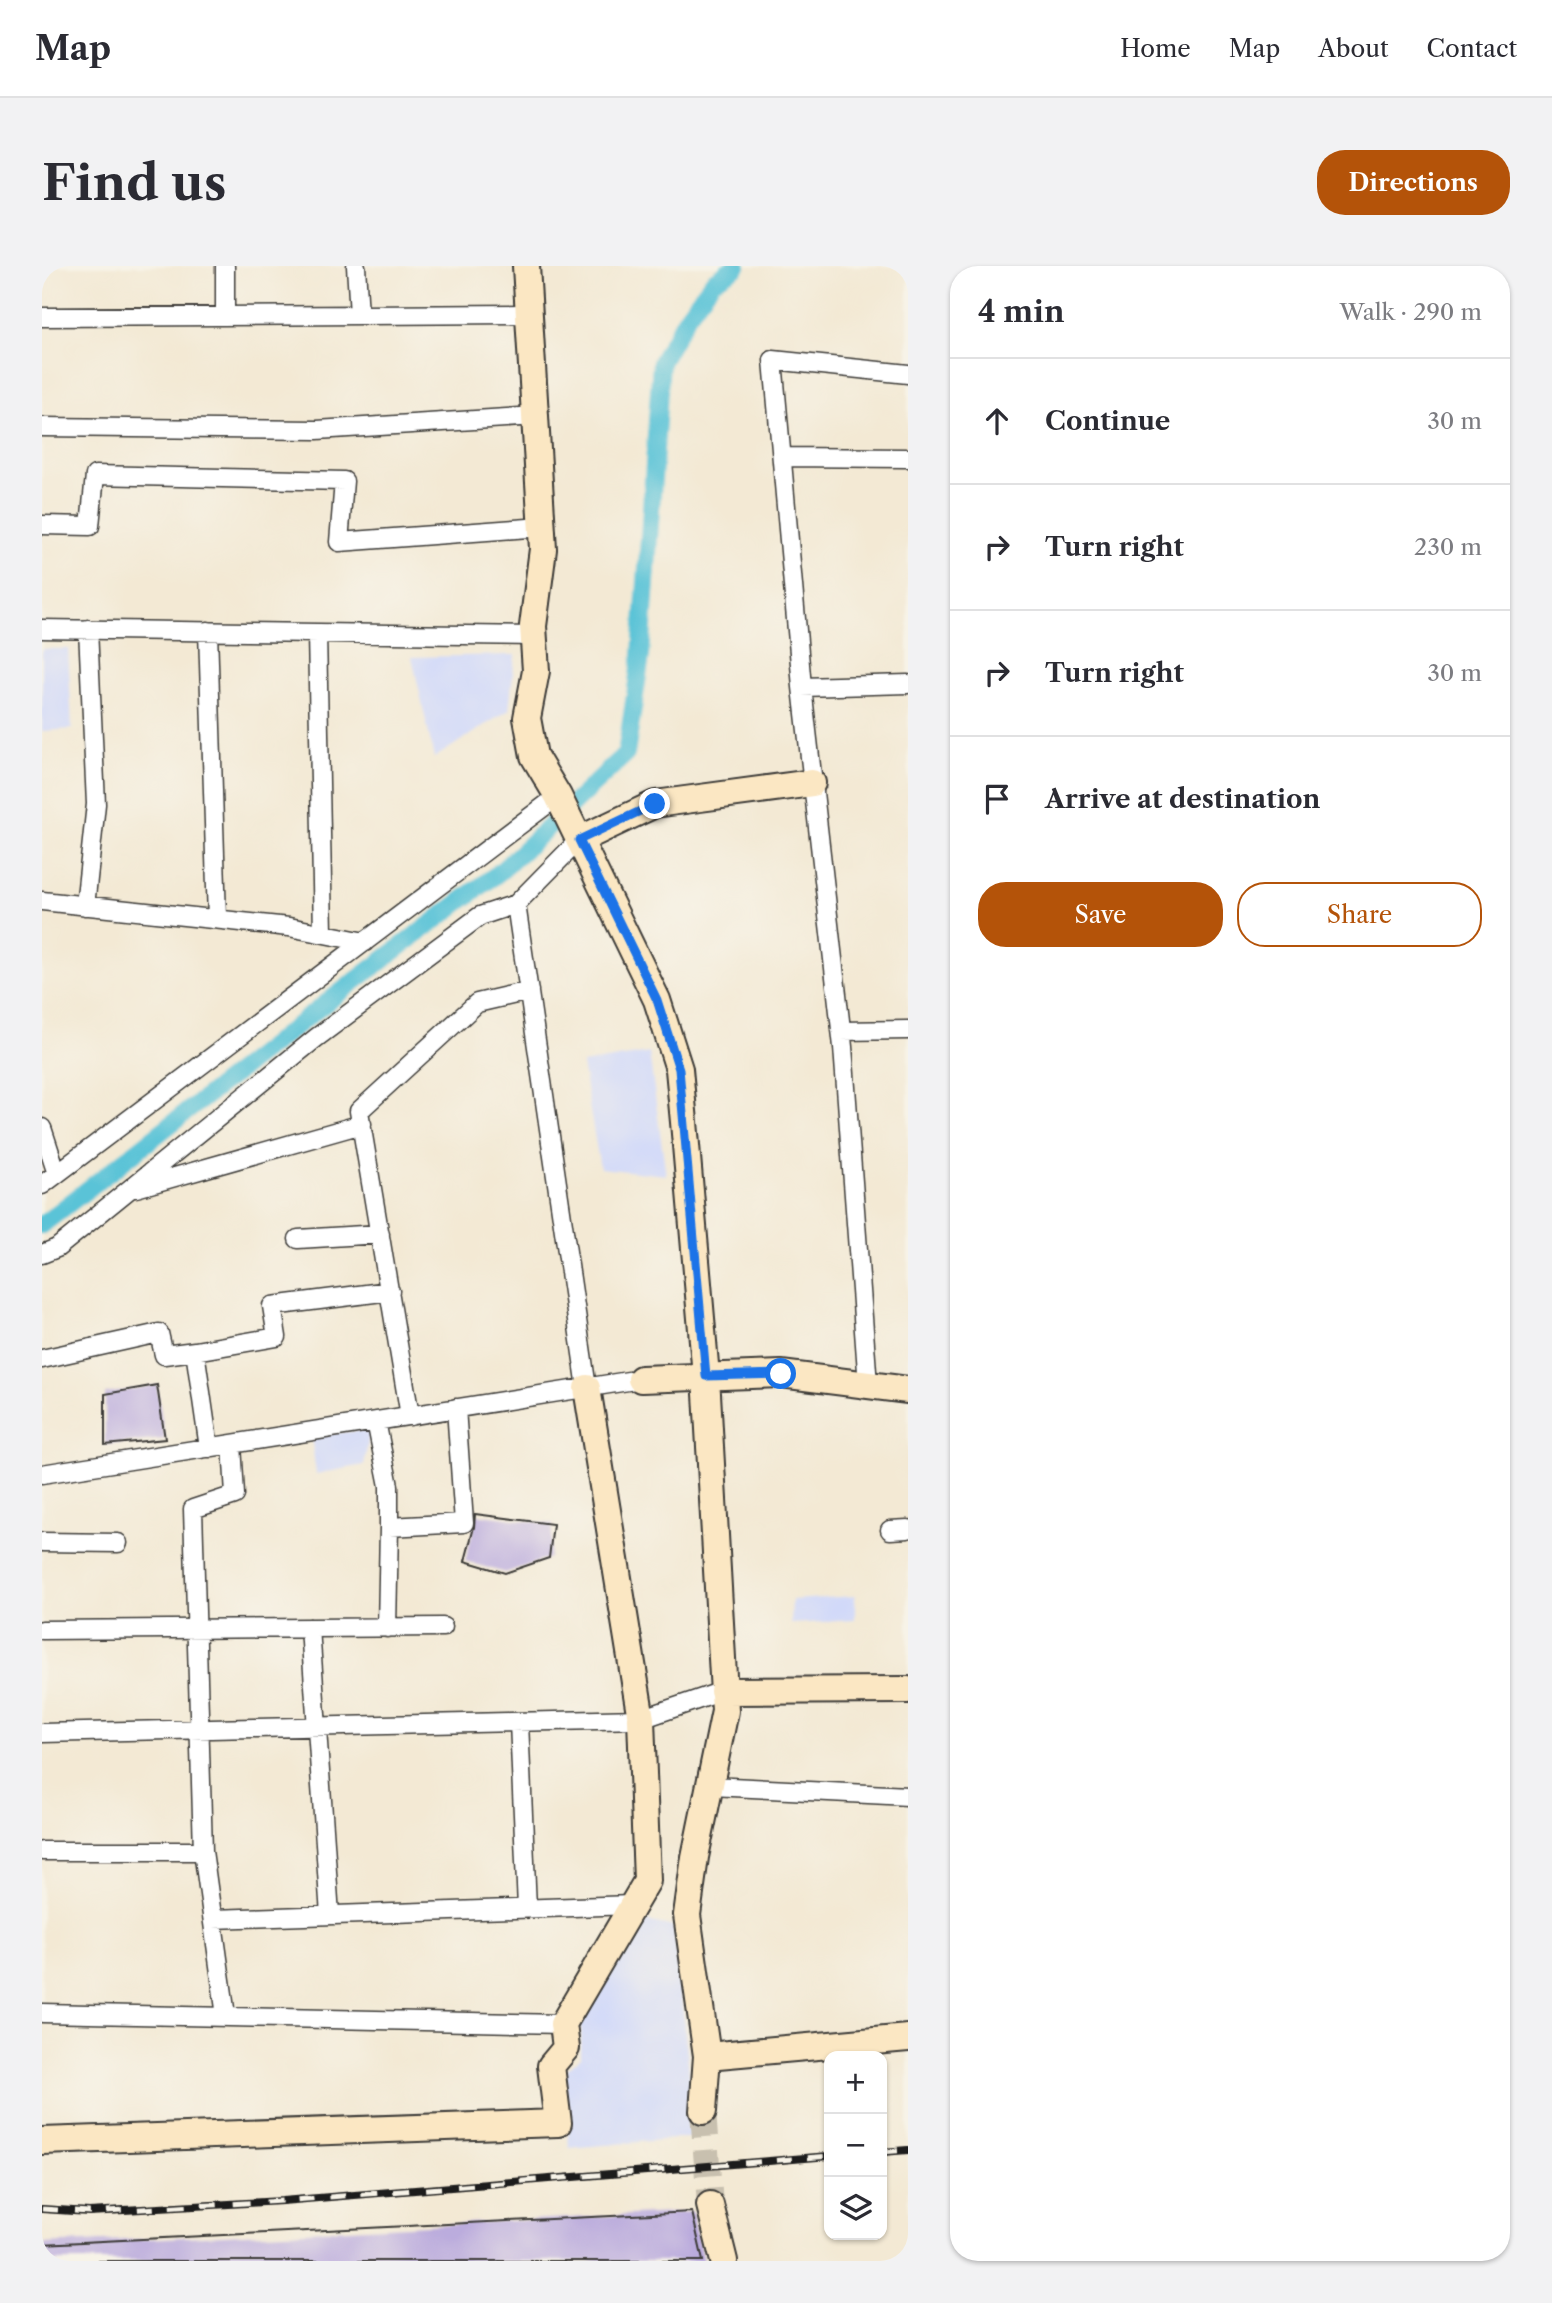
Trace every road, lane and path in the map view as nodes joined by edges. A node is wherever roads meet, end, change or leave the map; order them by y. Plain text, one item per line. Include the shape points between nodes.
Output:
1 (225, 266) edge
2 (356, 266) edge
3 (526, 266) edge
4 (530, 314) junction
5 (359, 315) junction
6 (225, 316) junction
7 (42, 317) edge
8 (908, 374) edge
9 (537, 416) junction
10 (42, 426) edge
11 (782, 457) junction
12 (908, 458) edge
13 (42, 525) edge
14 (542, 527) junction
15 (42, 629) edge
16 (88, 629) junction
17 (208, 631) junction
18 (317, 633) junction
19 (534, 636) junction
20 (908, 684) edge
21 (802, 687) junction
22 (813, 783) junction
23 (558, 796) junction
24 (579, 840) junction
25 (42, 901) edge
26 (516, 904) junction
27 (85, 906) junction
28 (217, 919) junction
29 (323, 933) junction
30 (365, 942) junction
31 (529, 992) junction
32 (908, 1030) edge
33 (841, 1031) junction
34 (362, 1124) junction
35 (42, 1128) edge
36 (57, 1174) junction
37 (42, 1185) edge
38 (127, 1191) junction
39 (380, 1234) junction
40 (298, 1239) dead end
41 (42, 1254) edge
42 (390, 1291) junction
43 (195, 1351) junction
44 (42, 1359) edge
45 (706, 1376) junction
46 (641, 1379) joint
47 (868, 1385) junction
48 (587, 1388) junction
49 (908, 1390) edge
50 (456, 1409) junction
51 (410, 1416) junction
52 (376, 1421) junction
53 (232, 1444) junction
54 (209, 1448) junction
55 (42, 1474) edge
56 (389, 1527) junction
57 (908, 1529) edge
58 (890, 1530) dead end
59 (42, 1542) edge
60 (118, 1543) dead end
61 (443, 1627) dead end
62 (310, 1628) junction
63 (387, 1628) junction
64 (198, 1629) junction
65 (42, 1630) edge
66 (908, 1690) edge
67 (723, 1691) junction
68 (641, 1719) junction
69 (519, 1722) junction
70 (316, 1727) junction
71 (202, 1729) junction
72 (42, 1733) edge
73 (711, 1786) junction
74 (908, 1796) edge
75 (42, 1851) edge
76 (203, 1851) junction
77 (632, 1905) junction
78 (527, 1908) junction
79 (330, 1915) junction
80 (212, 1919) junction
81 (42, 2013) edge
82 (226, 2016) junction
83 (563, 2024) junction
84 (908, 2038) edge
85 (706, 2056) junction
86 (704, 2111) tunnel mouth
87 (42, 2141) edge
88 (710, 2205) tunnel mouth
89 (723, 2261) edge

1 - 6 street
2 - 5 street
3 - 4 street
4 - 5 street
4 - 9 street
5 - 6 street
6 - 7 street
8 - 11 street via 773,360
9 - 10 street via 317,430
9 - 14 street
11 - 12 street
11 - 21 street
13 - 14 street via 90,526 95,475 344,481 339,542
14 - 19 street
15 - 16 street
16 - 17 street
16 - 27 street via 96,804
17 - 18 street
17 - 28 street
18 - 19 street
18 - 29 street
19 - 23 street via 536,671 527,718 534,756
20 - 21 street
21 - 22 street
22 - 24 street via 655,804
22 - 33 street
23 - 24 street
23 - 30 street
24 - 26 street
24 - 45 street via 657,1000 679,1069
25 - 27 street
26 - 31 street
26 - 38 street via 480,916 458,932 316,1038
27 - 28 street
28 - 29 street
29 - 30 street
30 - 36 street
31 - 34 street via 477,1003 359,1111
31 - 48 street
32 - 33 street
33 - 47 street
34 - 38 street
34 - 39 street
35 - 36 street
36 - 37 street
38 - 41 street via 57,1248
39 - 40 street
39 - 42 street
42 - 43 street via 272,1306 277,1336
42 - 51 street
43 - 44 street via 164,1355 159,1333
43 - 54 street
45 - 46 street
45 - 47 street via 781,1374
45 - 67 street
46 - 48 street
47 - 49 street
48 - 50 street
48 - 68 street
50 - 51 street
50 - 56 street via 464,1523
51 - 52 street
52 - 53 street
52 - 56 street via 389,1486
53 - 54 street
53 - 64 street via 235,1495 193,1509
54 - 55 street
56 - 63 street
57 - 58 street
59 - 60 street
61 - 63 street
62 - 63 street
62 - 64 street
62 - 70 street
64 - 65 street
64 - 71 street
66 - 67 street
67 - 68 street
67 - 73 street
68 - 69 street
68 - 77 street via 647,1881
69 - 70 street
69 - 78 street
70 - 71 street
70 - 79 street
71 - 72 street
71 - 76 street
73 - 74 street
73 - 85 street via 687,1915
75 - 76 street
76 - 80 street
77 - 78 street
77 - 83 street
78 - 79 street
79 - 80 street
80 - 82 street
81 - 82 street
82 - 83 street
83 - 87 street via 566,2048 551,2066 558,2123
84 - 85 street
85 - 86 street
88 - 89 street

